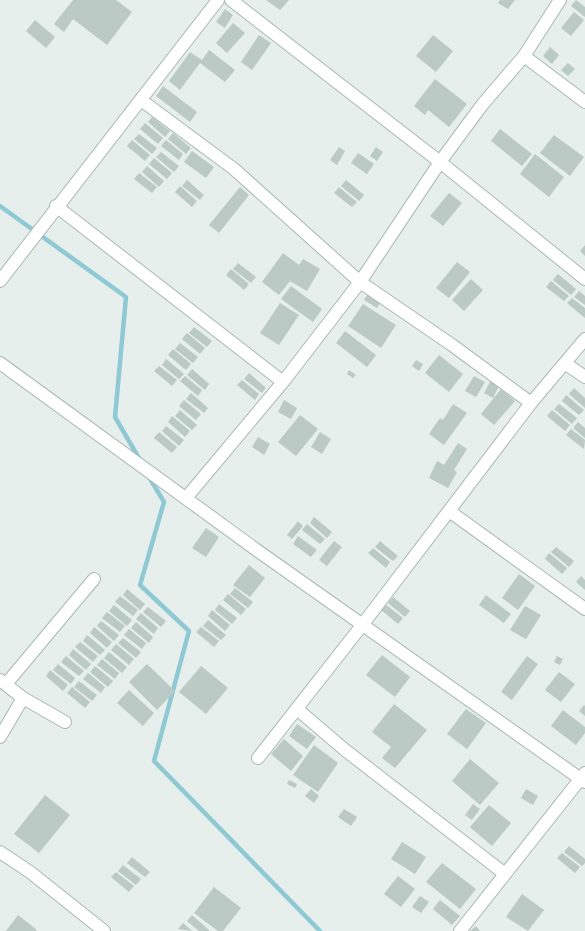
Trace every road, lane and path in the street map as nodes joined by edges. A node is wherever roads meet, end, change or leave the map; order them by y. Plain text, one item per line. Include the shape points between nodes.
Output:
1 (218, 0) edge
2 (231, 0) edge
3 (560, 0) edge
4 (524, 56) junction
5 (141, 100) junction
6 (585, 102) edge
7 (440, 162) junction
8 (56, 206) junction
9 (585, 279) edge
10 (0, 281) edge
11 (360, 282) junction
12 (585, 339) edge
13 (0, 363) edge
14 (566, 364) junction
15 (585, 377) edge
16 (283, 382) junction
17 (531, 403) junction
18 (186, 498) junction
19 (449, 511) junction
20 (94, 580) dead end
21 (585, 609) edge
22 (363, 624) junction
23 (3, 682) edge
24 (23, 698) junction
25 (297, 709) junction
26 (65, 722) dead end
27 (0, 737) edge
28 (258, 758) dead end
29 (583, 778) edge
30 (0, 852) edge
31 (505, 874) junction
32 (104, 931) edge
33 (460, 931) edge

1 - 5 street
2 - 7 street
3 - 4 street
4 - 6 street
4 - 7 street via 482,105
5 - 8 street
5 - 11 street via 234,169
7 - 9 street
7 - 11 street
8 - 10 street
8 - 16 street
11 - 16 street
11 - 17 street
12 - 14 street
13 - 18 street
14 - 15 street
14 - 17 street
16 - 18 street
17 - 19 street
18 - 22 street
19 - 21 street
19 - 22 street
20 - 23 street
22 - 25 street
22 - 29 street
23 - 24 street
24 - 26 street
24 - 27 street
25 - 28 street
25 - 31 street via 345,750
29 - 31 street
30 - 32 street via 30,872
31 - 33 street

